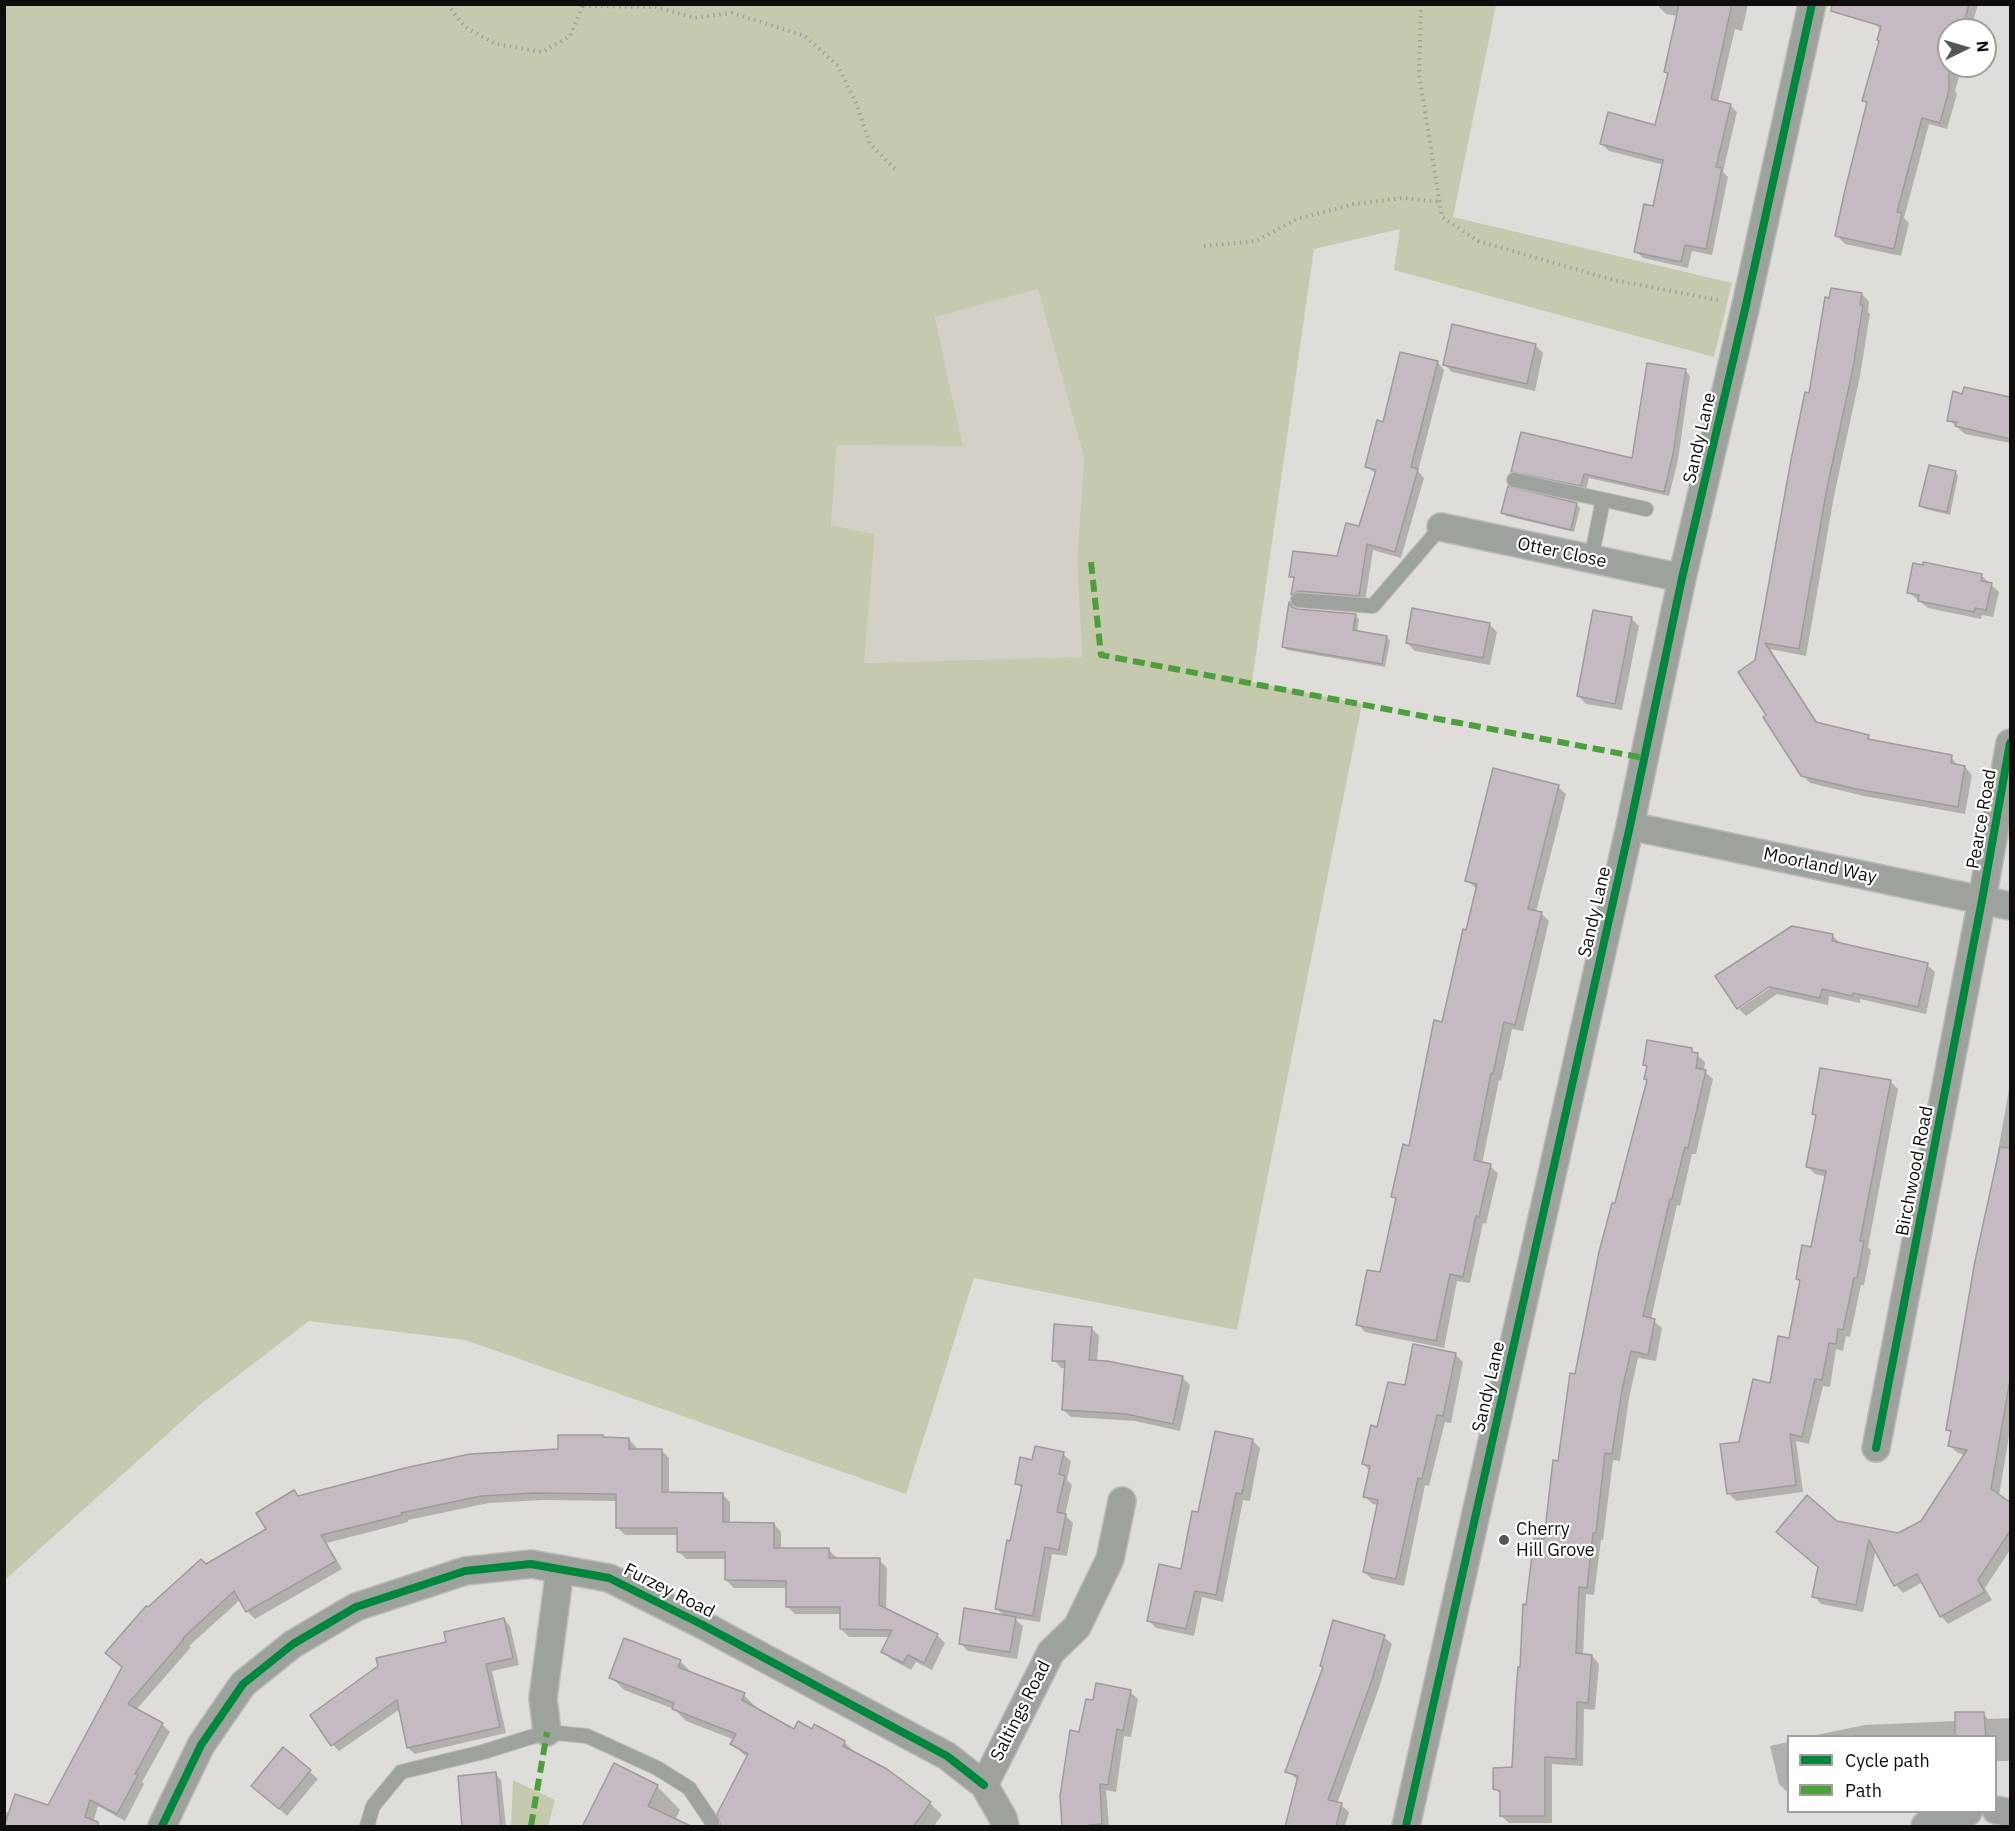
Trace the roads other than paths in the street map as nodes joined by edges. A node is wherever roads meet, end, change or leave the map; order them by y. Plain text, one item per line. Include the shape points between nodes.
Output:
1 (1812, 4) edge
2 (1514, 480) dead end
3 (1604, 500) junction
4 (1646, 509) dead end
5 (1442, 527) joint
6 (1591, 559) junction
7 (1682, 578) junction
8 (1298, 600) dead end
9 (2010, 743) edge
10 (1630, 826) junction
11 (1982, 900) junction
12 (2010, 906) edge
13 (1876, 1448) dead end
14 (1122, 1501) dead end
15 (561, 1569) junction
16 (547, 1732) junction
17 (984, 1785) junction
18 (1963, 1813) edge
19 (1409, 1826) edge
20 (162, 1827) edge
21 (367, 1827) edge
22 (712, 1827) edge
23 (1005, 1827) edge
24 (1925, 1827) edge

1 - 7 street, Sandy Lane
2 - 3 lane
3 - 4 lane
3 - 6 lane
5 - 6 street, Otter Close
5 - 8 lane via 1373,606
6 - 7 street, Otter Close
7 - 10 street, Sandy Lane
9 - 11 street, Pearce Road
10 - 11 street, Moorland Way
10 - 19 street, Sandy Lane
11 - 12 street, Moorland Way
11 - 13 street, Birchwood Road
14 - 17 street, Saltings Road via 1110,1559 1077,1627 1051,1652
15 - 16 street via 543,1698
15 - 17 street, Furzey Road via 609,1578 701,1624 946,1756
15 - 20 street, Furzey Road via 531,1564 465,1571 356,1607 292,1644 243,1684 201,1745
16 - 21 lane via 401,1772 373,1806
16 - 22 lane via 587,1736 657,1768 689,1788
17 - 23 street
18 - 24 street via 1934,1819

